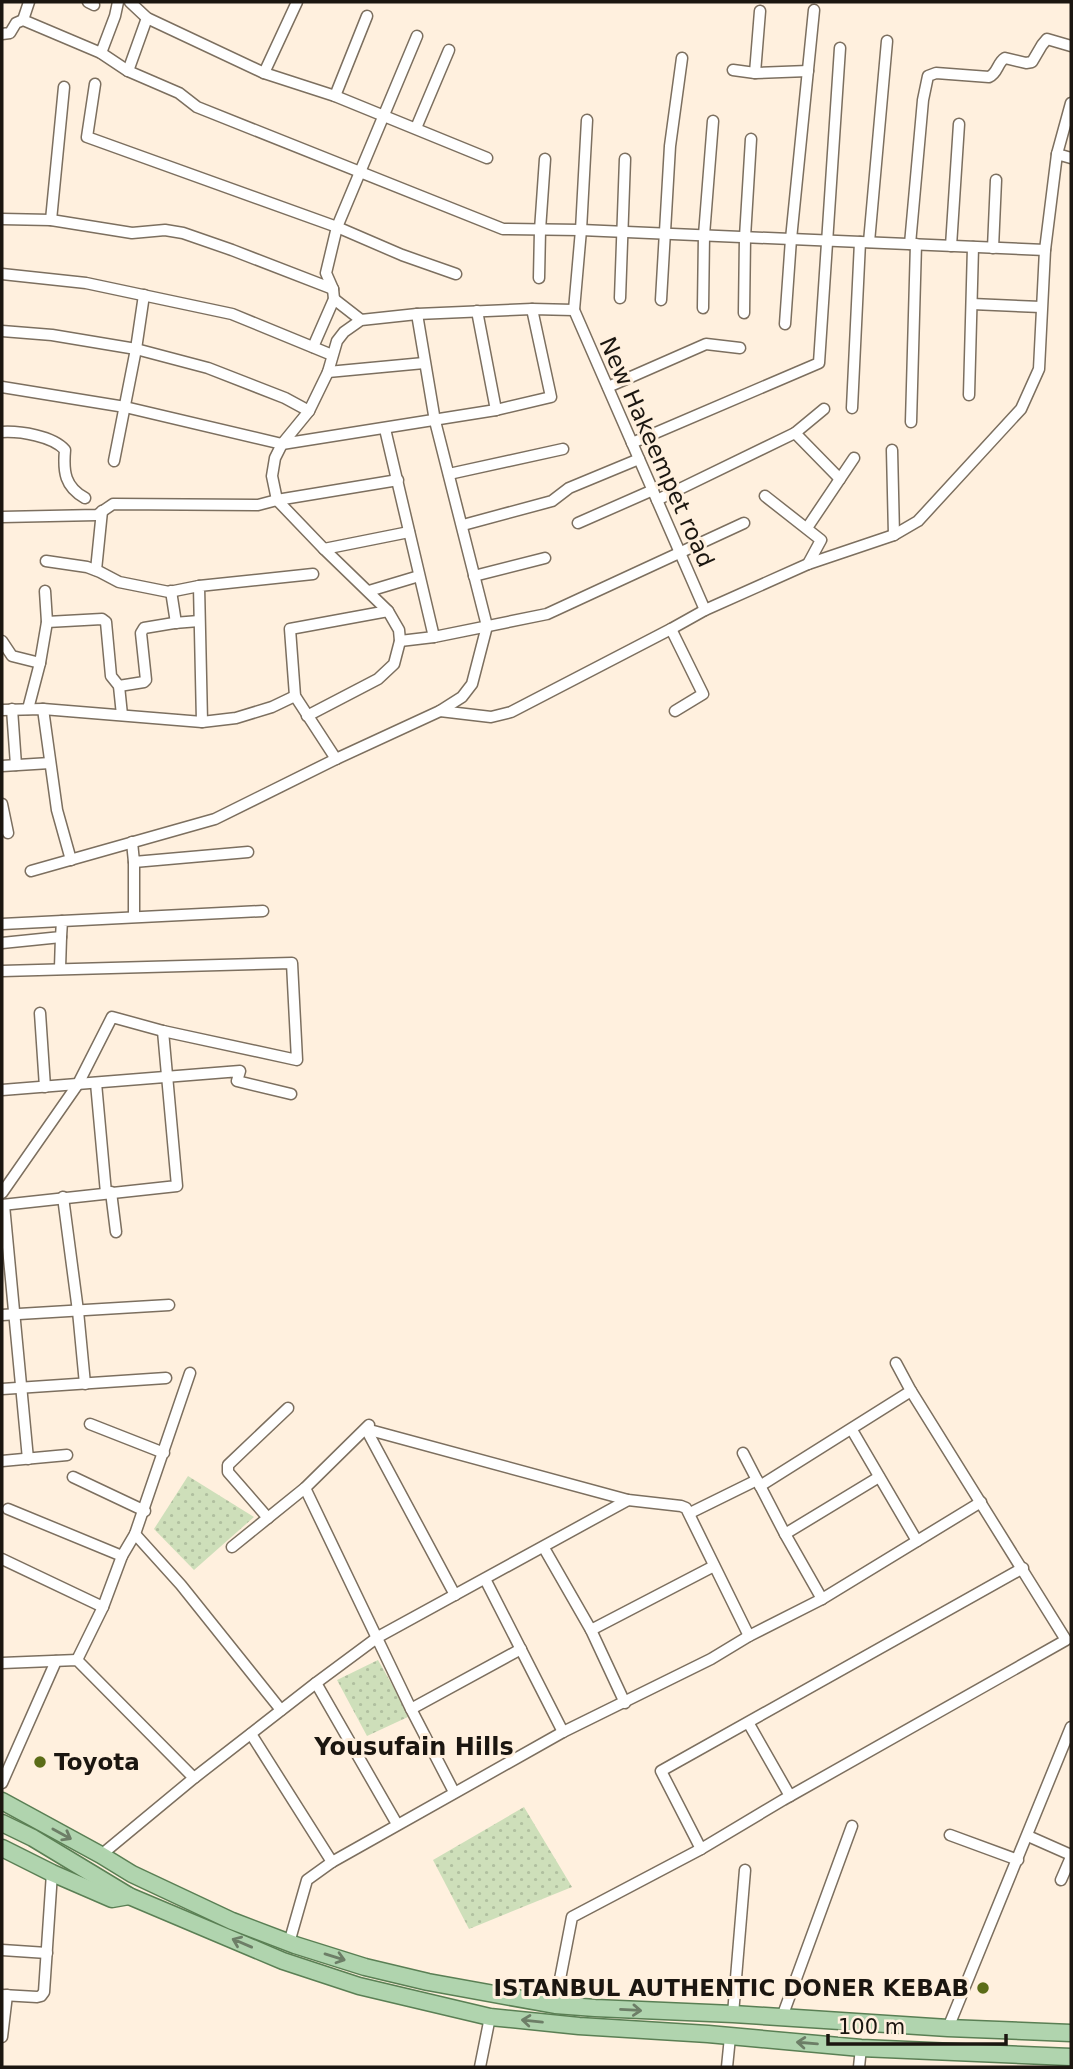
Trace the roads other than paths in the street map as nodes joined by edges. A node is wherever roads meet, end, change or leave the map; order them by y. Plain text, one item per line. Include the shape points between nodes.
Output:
1 (29, 2) edge
2 (118, 2) edge
3 (130, 2) edge
4 (297, 2) edge
5 (814, 10) dead end
6 (760, 11) dead end
7 (367, 16) dead end
8 (147, 18) junction
9 (23, 20) junction
10 (2, 34) edge
11 (417, 36) dead end
12 (887, 41) dead end
13 (1071, 47) edge
14 (840, 48) dead end
15 (449, 50) dead end
16 (101, 54) junction
17 (682, 58) dead end
18 (733, 70) dead end
19 (128, 71) junction
20 (807, 71) junction
21 (264, 73) junction
22 (755, 73) junction
23 (95, 84) dead end
24 (64, 87) dead end
25 (335, 96) junction
26 (1071, 108) edge
27 (384, 115) junction
28 (587, 120) dead end
29 (713, 121) dead end
30 (959, 124) dead end
31 (416, 128) junction
32 (751, 139) dead end
33 (1058, 154) junction
34 (487, 158) dead end
35 (1071, 158) edge
36 (545, 159) dead end
37 (625, 159) dead end
38 (360, 171) junction
39 (996, 180) dead end
40 (2, 219) edge
41 (51, 220) junction
42 (337, 227) junction
43 (540, 230) junction
44 (581, 230) junction
45 (623, 232) junction
46 (665, 233) junction
47 (704, 235) junction
48 (745, 237) junction
49 (791, 239) junction
50 (828, 240) junction
51 (864, 242) junction
52 (913, 244) junction
53 (951, 246) junction
54 (973, 247) junction
55 (993, 248) junction
56 (1045, 250) junction
57 (2, 274) edge
58 (456, 274) dead end
59 (539, 278) dead end
60 (144, 295) junction
61 (336, 298) junction
62 (620, 298) dead end
63 (661, 300) dead end
64 (575, 303) junction
65 (972, 303) junction
66 (1041, 307) junction
67 (703, 308) dead end
68 (532, 309) junction
69 (477, 312) junction
70 (744, 313) dead end
71 (417, 314) junction
72 (357, 316) junction
73 (785, 324) dead end
74 (2, 331) edge
75 (740, 348) dead end
76 (136, 349) junction
77 (323, 351) junction
78 (424, 363) junction
79 (328, 372) junction
80 (2, 387) edge
81 (608, 387) junction
82 (970, 395) dead end
83 (125, 407) junction
84 (852, 408) dead end
85 (306, 409) junction
86 (824, 409) dead end
87 (496, 410) junction
88 (435, 421) junction
89 (911, 422) dead end
90 (385, 429) junction
91 (2, 432) edge
92 (795, 433) junction
93 (278, 443) junction
94 (632, 443) junction
95 (563, 449) dead end
96 (892, 450) dead end
97 (854, 458) dead end
98 (639, 459) junction
99 (114, 461) dead end
100 (449, 474) junction
101 (840, 479) junction
102 (398, 480) junction
103 (655, 495) junction
104 (765, 496) dead end
105 (85, 498) dead end
106 (275, 500) junction
107 (102, 511) junction
108 (2, 517) edge
109 (578, 523) dead end
110 (744, 523) dead end
111 (463, 525) junction
112 (807, 528) junction
113 (409, 532) junction
114 (894, 535) junction
115 (324, 549) junction
116 (680, 553) junction
117 (545, 558) dead end
118 (46, 561) dead end
119 (808, 564) junction
120 (96, 570) junction
121 (313, 574) dead end
122 (419, 576) junction
123 (474, 576) junction
124 (199, 586) junction
125 (45, 591) dead end
126 (171, 591) junction
127 (369, 592) junction
128 (705, 610) junction
129 (386, 612) junction
130 (199, 621) junction
131 (47, 622) junction
132 (176, 623) junction
133 (487, 626) junction
134 (671, 629) junction
135 (434, 637) junction
136 (2, 641) edge
137 (400, 641) junction
138 (40, 663) junction
139 (119, 686) junction
140 (296, 698) junction
141 (28, 709) junction
142 (43, 709) junction
143 (7, 710) edge
144 (440, 711) junction
145 (675, 711) dead end
146 (306, 714) junction
147 (122, 715) junction
148 (202, 722) junction
149 (336, 759) junction
150 (50, 763) junction
151 (16, 765) junction
152 (2, 766) edge
153 (2, 804) edge
154 (8, 833) dead end
155 (132, 842) junction
156 (248, 852) dead end
157 (71, 860) junction
158 (134, 862) junction
159 (31, 871) dead end
160 (263, 911) dead end
161 (134, 916) junction
162 (62, 921) junction
163 (2, 924) edge
164 (61, 937) junction
165 (2, 943) edge
166 (60, 968) junction
167 (2, 971) edge
168 (40, 1013) dead end
169 (163, 1031) junction
170 (167, 1077) junction
171 (96, 1083) junction
172 (78, 1084) junction
173 (45, 1087) junction
174 (2, 1090) edge
175 (290, 1094) dead end
176 (2, 1193) edge
177 (109, 1193) junction
178 (63, 1197) junction
179 (3, 1205) edge
180 (116, 1232) dead end
181 (169, 1305) dead end
182 (78, 1311) junction
183 (16, 1314) junction
184 (2, 1315) edge
185 (896, 1363) dead end
186 (190, 1373) dead end
187 (166, 1378) dead end
188 (85, 1384) junction
189 (21, 1388) junction
190 (2, 1389) edge
191 (911, 1391) junction
192 (288, 1408) dead end
193 (90, 1424) dead end
194 (368, 1426) junction
195 (852, 1430) junction
196 (164, 1453) junction
197 (743, 1453) dead end
198 (67, 1455) dead end
199 (28, 1459) junction
200 (2, 1461) edge
201 (879, 1476) junction
202 (72, 1477) dead end
203 (759, 1483) junction
204 (306, 1488) junction
205 (628, 1500) junction
206 (981, 1503) junction
207 (8, 1509) dead end
208 (145, 1511) junction
209 (690, 1513) junction
210 (268, 1518) junction
211 (135, 1534) junction
212 (785, 1535) junction
213 (917, 1541) junction
214 (232, 1547) dead end
215 (544, 1548) junction
216 (122, 1556) junction
217 (2, 1559) edge
218 (715, 1566) junction
219 (1023, 1568) junction
220 (485, 1578) junction
221 (455, 1595) junction
222 (822, 1599) junction
223 (103, 1607) junction
224 (591, 1630) junction
225 (749, 1636) junction
226 (378, 1637) junction
227 (522, 1648) junction
228 (77, 1660) junction
229 (56, 1661) junction
230 (2, 1663) edge
231 (316, 1682) junction
232 (625, 1703) junction
233 (411, 1709) junction
234 (281, 1710) junction
235 (749, 1724) junction
236 (1071, 1727) edge
237 (563, 1732) junction
238 (251, 1734) junction
239 (194, 1778) junction
240 (2, 1783) edge
241 (454, 1792) junction
242 (790, 1796) junction
243 (2, 1801) edge
244 (2, 1823) edge
245 (397, 1824) junction
246 (852, 1826) dead end
247 (950, 1835) dead end
248 (1028, 1836) junction
249 (2, 1848) edge
250 (701, 1849) junction
251 (101, 1855) junction
252 (1071, 1856) edge
253 (1018, 1860) junction
254 (332, 1862) junction
255 (746, 1870) dead end
256 (52, 1873) junction
257 (1061, 1880) dead end
258 (129, 1896) junction
259 (289, 1943) junction
260 (2, 1950) edge
261 (47, 1953) junction
262 (5, 1995) edge
263 (555, 2005) junction
264 (733, 2014) junction
265 (491, 2017) junction
266 (782, 2017) junction
267 (948, 2028) junction
268 (1071, 2033) edge
269 (2, 2037) edge
270 (730, 2037) junction
271 (861, 2048) junction
272 (1071, 2057) edge
273 (480, 2067) edge
274 (727, 2067) edge
275 (859, 2067) edge

1 - 9 street
2 - 16 street
3 - 8 street
4 - 21 street
5 - 20 street
6 - 22 street
7 - 25 street
8 - 19 street
8 - 21 street
9 - 10 street via 10,33
9 - 16 street
11 - 27 street
12 - 51 street
13 - 52 street via 1047,39 1032,62 1005,58 989,77 928,76
14 - 50 street
15 - 31 street
16 - 19 street
17 - 46 street
18 - 22 street
19 - 38 street via 179,93 197,107
20 - 22 street
20 - 49 street
21 - 25 street
23 - 42 street via 87,137
24 - 41 street
25 - 27 street
26 - 33 street
27 - 31 street
27 - 38 street
28 - 44 street
29 - 47 street
30 - 53 street
31 - 34 street
32 - 48 street
33 - 35 street
33 - 56 street
36 - 43 street
37 - 45 street
38 - 42 street
38 - 43 street via 503,229
39 - 55 street
40 - 41 street
41 - 61 street via 132,233 183,233 232,250
42 - 58 street
42 - 61 street via 326,273
43 - 44 street
43 - 59 street
44 - 45 street
44 - 64 street
45 - 46 street
45 - 62 street
46 - 47 street
46 - 63 street
47 - 48 street
47 - 67 street
48 - 49 street
48 - 70 street
49 - 50 street
49 - 73 street
50 - 51 street
50 - 94 street via 819,363
51 - 52 street
51 - 84 street
52 - 53 street
52 - 89 street
53 - 54 street
54 - 55 street
54 - 65 street
55 - 56 street
56 - 66 street
57 - 60 street
60 - 76 street
60 - 77 street via 232,314
61 - 72 street
61 - 77 street
64 - 68 street
64 - 81 street, New Hakeempet road
65 - 66 street
65 - 82 street
66 - 114 street via 1039,369 1021,409 918,521
68 - 69 street
68 - 87 street via 551,397
69 - 71 street
69 - 87 street
71 - 72 street
71 - 78 street
72 - 77 street
74 - 76 street
75 - 81 street via 706,344
76 - 83 street
76 - 85 street via 208,368
77 - 79 street
78 - 79 street
78 - 88 street
79 - 85 street
80 - 83 street
81 - 94 street, New Hakeempet road
83 - 93 street
83 - 99 street
85 - 93 street
86 - 92 street
87 - 88 street
88 - 90 street
88 - 100 street
90 - 93 street
90 - 102 street
91 - 105 street via 60,445 65,450 68,484
92 - 101 street
92 - 103 street
93 - 106 street via 272,476
94 - 98 street, New Hakeempet road
95 - 100 street
96 - 114 street
97 - 101 street
98 - 103 street, New Hakeempet road
98 - 111 street via 569,488 552,500
100 - 111 street
101 - 112 street
102 - 106 street
102 - 113 street
103 - 109 street
103 - 116 street, New Hakeempet road
104 - 112 street
106 - 107 street via 258,505 113,504
106 - 115 street
107 - 108 street
107 - 120 street
110 - 116 street
111 - 123 street
112 - 119 street via 821,540
113 - 115 street
113 - 122 street
114 - 119 street
115 - 127 street
116 - 128 street, New Hakeempet road
116 - 133 street via 547,614
117 - 123 street
118 - 120 street
119 - 128 street
120 - 126 street via 119,582
121 - 124 street
122 - 127 street
122 - 135 street
123 - 133 street
124 - 126 street
124 - 130 street
125 - 131 street
126 - 132 street
127 - 129 street
128 - 134 street
129 - 137 street via 399,630
129 - 140 street via 290,629
130 - 132 street
130 - 148 street
131 - 138 street
131 - 139 street via 106,622 111,676
132 - 139 street via 144,628 146,680
133 - 135 street
133 - 144 street via 472,684
134 - 144 street via 511,712 491,717
134 - 145 street via 703,694
135 - 137 street
136 - 138 street via 12,656
137 - 146 street via 394,664 378,680
138 - 141 street
139 - 147 street
140 - 146 street
140 - 148 street via 236,718
141 - 142 street
141 - 143 street
142 - 147 street
142 - 150 street
143 - 151 street
144 - 149 street
146 - 149 street
147 - 148 street
149 - 155 street via 215,819
150 - 151 street
150 - 157 street
151 - 152 street
153 - 154 street
155 - 157 street
155 - 158 street
156 - 158 street
157 - 159 street
158 - 161 street
160 - 161 street
161 - 162 street
162 - 163 street
162 - 164 street
164 - 165 street
164 - 166 street
166 - 167 street
166 - 169 street via 292,963 297,1060
168 - 173 street
169 - 170 street
169 - 172 street via 112,1017
170 - 171 street
170 - 175 street via 240,1071 237,1081
170 - 177 street via 177,1186
171 - 172 street
171 - 177 street
172 - 173 street
172 - 176 street
173 - 174 street
177 - 178 street
177 - 180 street
178 - 179 street
178 - 182 street
179 - 183 street
181 - 182 street
182 - 183 street
182 - 188 street
183 - 184 street
183 - 189 street
185 - 191 street
186 - 196 street
187 - 188 street
188 - 189 street
189 - 190 street
189 - 199 street
191 - 195 street
191 - 206 street
192 - 210 street via 227,1468
193 - 196 street
194 - 204 street
194 - 205 street
194 - 221 street
195 - 201 street
195 - 203 street
196 - 208 street
197 - 203 street
198 - 199 street
199 - 200 street
201 - 212 street
201 - 213 street
202 - 208 street
203 - 209 street
203 - 212 street
204 - 210 street
204 - 226 street
205 - 209 street via 681,1506
205 - 215 street
206 - 213 street
206 - 219 street
207 - 216 street
208 - 211 street
209 - 218 street
210 - 214 street
211 - 216 street
211 - 234 street
212 - 222 street
213 - 222 street
215 - 220 street
215 - 224 street
216 - 223 street
217 - 223 street
218 - 224 street
218 - 225 street
219 - 235 street
219 - 242 street via 1066,1640
220 - 221 street
220 - 227 street
221 - 226 street
222 - 225 street
223 - 228 street
224 - 232 street
225 - 232 street
226 - 231 street
226 - 233 street
227 - 233 street
227 - 237 street
228 - 229 street
228 - 239 street
229 - 230 street
229 - 240 street
231 - 234 street
231 - 245 street
232 - 237 street
233 - 241 street
234 - 238 street
235 - 242 street
235 - 250 street via 661,1771
236 - 248 street
237 - 241 street
238 - 239 street
238 - 254 street
239 - 251 street
241 - 245 street
242 - 250 street
243 -> 251 main road
244 - 258 main road
245 - 254 street
246 - 266 street
247 - 253 street
248 - 252 street
248 - 253 street
249 - 256 main road
250 - 263 street via 572,1917
251 - 259 main road via 132,1874
252 - 257 street
253 - 267 street
254 - 259 street via 307,1880
255 - 264 street
256 - 258 main road via 112,1899
256 - 261 street
265 -> 258 main road via 359,1986 283,1961
259 -> 263 main road via 428,1982
260 - 261 street
261 - 262 street via 41,1996
262 - 269 street
263 -> 264 main road
264 - 266 main road
270 -> 265 main road
265 - 273 street
266 - 267 main road
267 - 268 main road
271 -> 270 main road
270 - 274 street
271 - 272 main road
271 - 275 street

